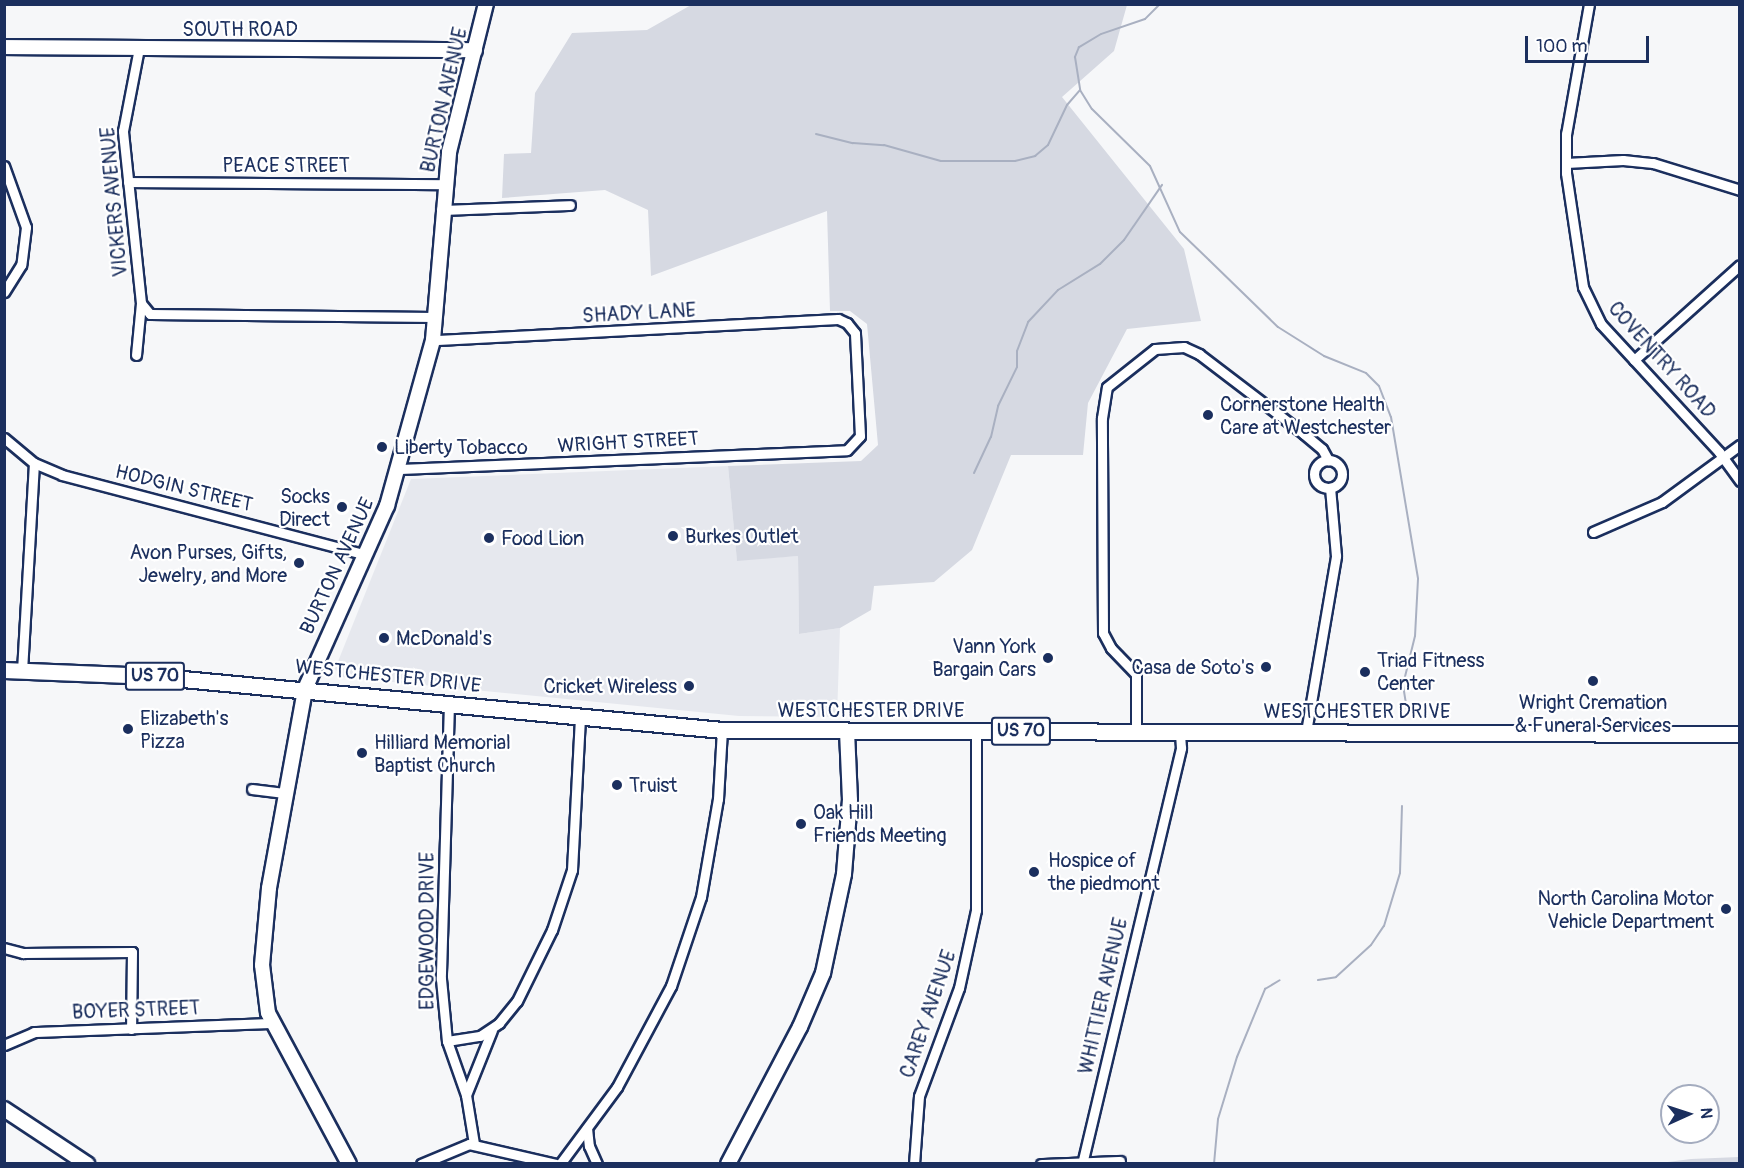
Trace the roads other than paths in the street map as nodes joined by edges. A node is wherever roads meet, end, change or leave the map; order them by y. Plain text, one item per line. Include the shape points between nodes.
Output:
1 (486, 4) edge
2 (1589, 4) edge
3 (4, 47) edge
4 (139, 48) junction
5 (475, 50) junction
6 (1566, 163) junction
7 (4, 166) edge
8 (128, 182) junction
9 (444, 184) junction
10 (1740, 190) edge
11 (570, 205) dead end
12 (441, 210) junction
13 (1740, 265) edge
14 (4, 292) edge
15 (141, 303) junction
16 (434, 317) junction
17 (433, 340) junction
18 (136, 355) dead end
19 (1634, 360) junction
20 (4, 438) edge
21 (856, 444) joint
22 (1740, 445) edge
23 (1723, 458) junction
24 (1328, 460) junction
25 (34, 463) junction
26 (400, 469) junction
27 (1740, 481) edge
28 (1330, 488) junction
29 (1593, 532) dead end
30 (364, 554) junction
31 (4, 670) edge
32 (22, 670) junction
33 (304, 689) junction
34 (448, 703) junction
35 (580, 717) junction
36 (722, 730) junction
37 (847, 731) junction
38 (976, 731) junction
39 (1136, 732) junction
40 (1180, 732) junction
41 (1306, 732) junction
42 (1740, 734) edge
43 (252, 789) dead end
44 (286, 793) junction
45 (4, 948) edge
46 (272, 1023) junction
47 (131, 1029) junction
48 (492, 1030) junction
49 (447, 1041) junction
50 (4, 1045) edge
51 (466, 1095) junction
52 (4, 1109) edge
53 (588, 1128) junction
54 (474, 1144) junction
55 (1120, 1161) dead end
56 (1082, 1163) edge
57 (87, 1164) edge
58 (349, 1164) edge
59 (421, 1164) edge
60 (558, 1164) edge
61 (597, 1164) edge
62 (728, 1164) edge
63 (914, 1164) edge
64 (1041, 1164) edge

1 - 5 street, BURTON AVENUE
2 - 6 street, COVENTRY ROAD via 1569,104
3 - 4 street, SOUTH ROAD
4 - 5 street, SOUTH ROAD
4 - 8 street, VICKERS AVENUE via 123,131
5 - 9 street, BURTON AVENUE
6 - 10 street via 1623,160 1653,164
6 - 19 street, COVENTRY ROAD via 1583,287 1601,324
7 - 14 street via 26,227 21,265
8 - 9 street, PEACE STREET
8 - 15 street, VICKERS AVENUE
9 - 12 street, BURTON AVENUE
11 - 12 street
12 - 16 street, BURTON AVENUE
13 - 19 street
15 - 16 street via 150,314
15 - 18 street, VICKERS AVENUE
16 - 17 street, BURTON AVENUE
17 - 21 street, SHADY LANE via 847,322 855,333 860,397 862,426
17 - 26 street, BURTON AVENUE
19 - 23 street, COVENTRY ROAD
20 - 25 street, HODGIN STREET
21 - 26 street, WRIGHT STREET via 834,451
22 - 23 street
23 - 27 street, COVENTRY ROAD
23 - 29 street via 1662,502
24 - 28 street via 1337,463 1342,471 1341,481
24 - 28 street via 1316,466 1314,474 1320,486
24 - 39 street via 1322,449 1304,434 1199,354 1184,347 1155,350 1107,387 1102,418 1103,633 1111,648 1136,674
25 - 30 street, HODGIN STREET via 62,475
25 - 32 street
26 - 30 street, BURTON AVENUE
28 - 41 street via 1336,556
30 - 33 street, BURTON AVENUE
31 - 32 main road, WESTCHESTER DRIVE / US 70
32 - 33 main road, WESTCHESTER DRIVE / US 70
33 - 34 main road, WESTCHESTER DRIVE / US 70
33 - 44 street, BURTON AVENUE
34 - 35 main road, WESTCHESTER DRIVE / US 70
34 - 49 street, EDGEWOOD DRIVE via 441,946
35 - 36 main road, WESTCHESTER DRIVE / US 70
35 - 48 street via 577,827 564,898 517,1001
36 - 37 main road, WESTCHESTER DRIVE / US 70
36 - 53 street via 713,834 701,897 686,946 652,1027
37 - 38 main road, WESTCHESTER DRIVE / US 70
37 - 62 street via 850,800 844,874 823,973 800,1027
38 - 39 main road, WESTCHESTER DRIVE / US 70
38 - 63 street, CAREY AVENUE via 976,910 959,988 919,1096
39 - 40 main road, WESTCHESTER DRIVE / US 70
40 - 41 main road, WESTCHESTER DRIVE / US 70
40 - 56 street, WHITTIER AVENUE via 1181,748
41 - 42 main road, WESTCHESTER DRIVE / US 70
43 - 44 street
44 - 46 street, BURTON AVENUE via 269,888 262,965
45 - 47 street via 23,953 132,952
46 - 47 street, BOYER STREET
46 - 58 street, BURTON AVENUE
47 - 50 street, BOYER STREET via 34,1032
48 - 49 street
48 - 51 street
49 - 51 street, EDGEWOOD DRIVE
51 - 54 street, EDGEWOOD DRIVE
52 - 57 street
53 - 60 street
53 - 61 street via 589,1146
54 - 59 street
54 - 60 street
55 - 56 street
56 - 64 street

